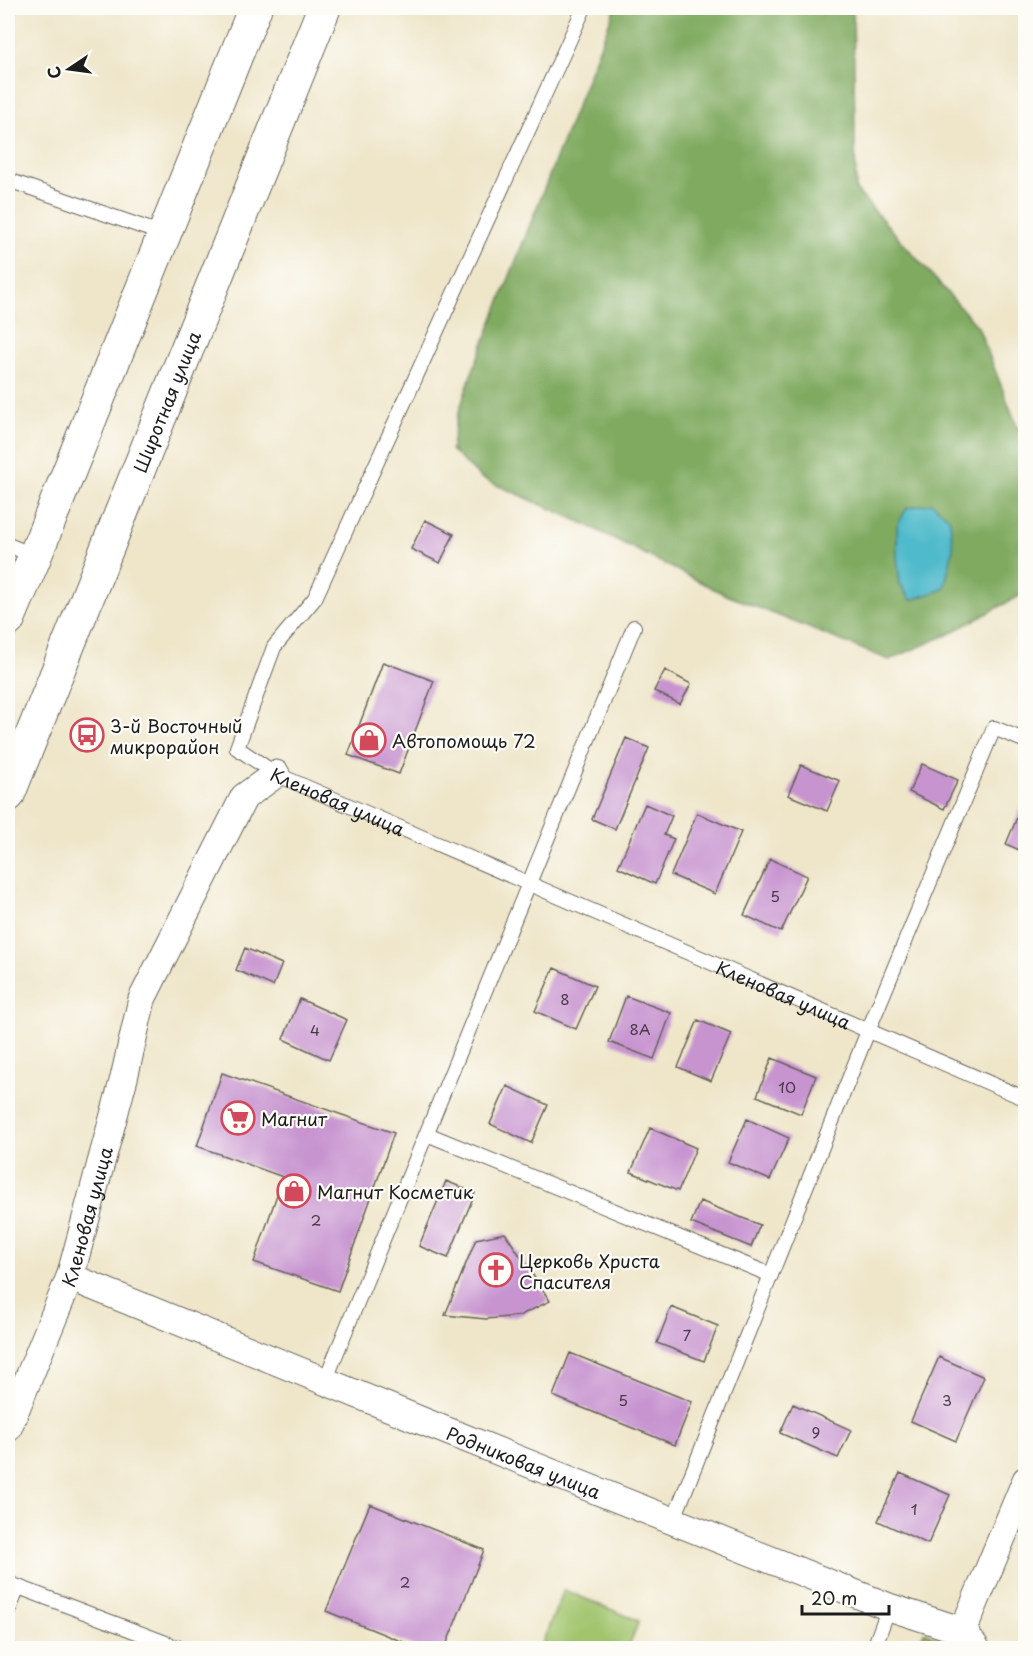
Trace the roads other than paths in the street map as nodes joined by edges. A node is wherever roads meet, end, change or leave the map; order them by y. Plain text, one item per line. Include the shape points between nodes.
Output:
1 (255, 8) edge
2 (324, 8) edge
3 (584, 8) edge
4 (8, 180) edge
5 (163, 234) junction
6 (21, 550) edge
7 (8, 620) edge
8 (634, 627) dead end
9 (1026, 741) edge
10 (276, 774) junction
11 (8, 795) edge
12 (529, 883) junction
13 (868, 1031) junction
14 (1026, 1098) edge
15 (427, 1134) junction
16 (771, 1275) junction
17 (70, 1277) junction
18 (325, 1381) junction
19 (8, 1428) edge
20 (1026, 1479) edge
21 (673, 1521) junction
22 (13, 1585) edge
23 (889, 1607) junction
24 (8, 1612) edge
25 (969, 1640) edge
26 (147, 1643) edge
27 (179, 1648) edge
28 (874, 1648) edge

1 - 5 main road
2 - 11 main road, Широтная улица
3 - 10 lane via 315,598 274,647 237,748
4 - 5 lane
5 - 6 main road
6 - 7 main road
8 - 12 lane
9 - 13 lane via 994,728
10 - 12 lane, Кленовая улица
10 - 17 street, Кленовая улица via 244,797 142,999
12 - 13 lane, Кленовая улица
12 - 15 lane
13 - 14 lane, Кленовая улица
13 - 16 lane
15 - 16 lane
15 - 18 lane
16 - 21 lane
17 - 18 street, Родниковая улица
17 - 19 street, Кленовая улица
18 - 21 street, Родниковая улица
20 - 25 street
21 - 23 street, Родниковая улица
22 - 24 lane
22 - 26 lane
23 - 25 street, Родниковая улица
23 - 28 lane
26 - 27 lane

